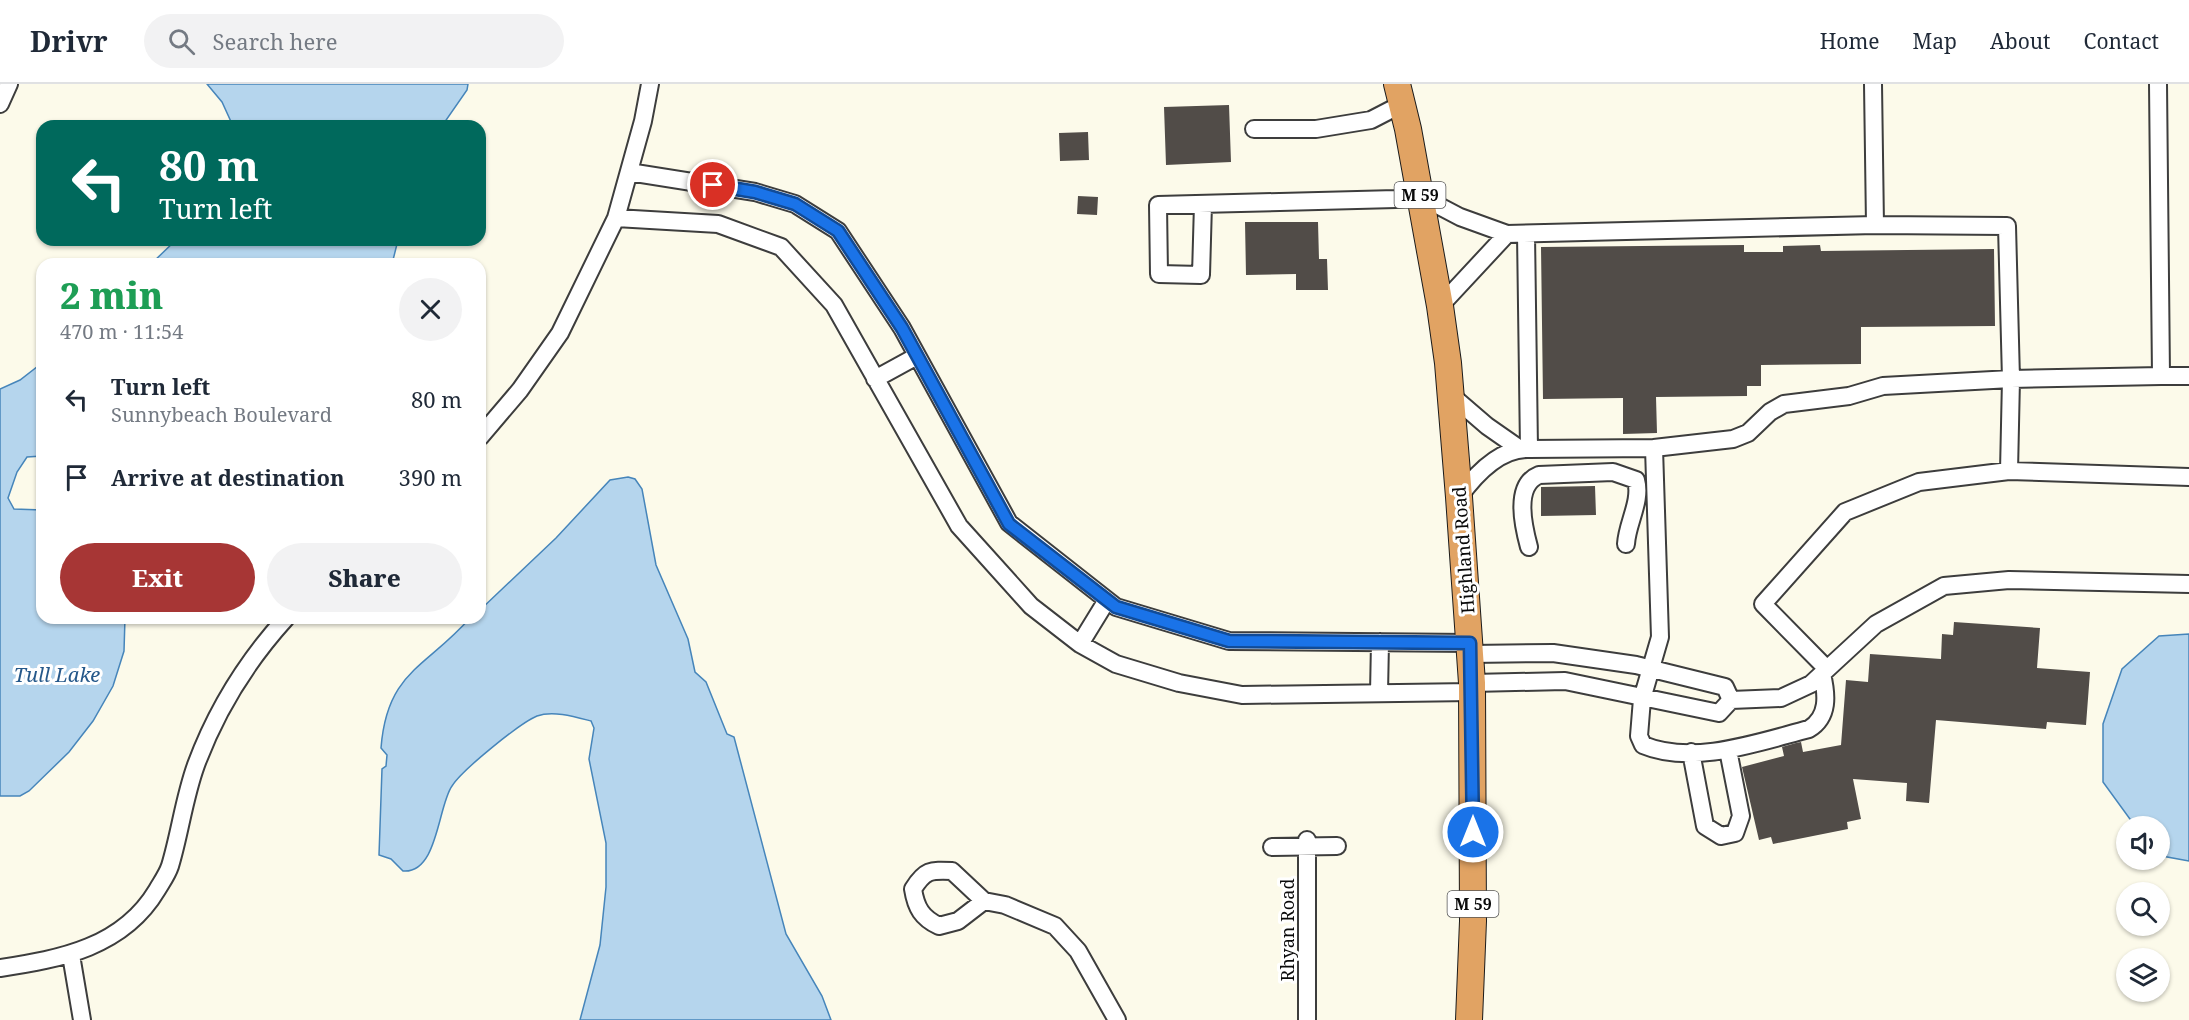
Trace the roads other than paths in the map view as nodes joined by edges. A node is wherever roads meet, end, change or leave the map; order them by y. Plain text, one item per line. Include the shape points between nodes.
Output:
1 (9, 84) edge
2 (650, 84) edge
3 (1873, 84) edge
4 (2158, 84) edge
5 (1400, 94) edge
6 (0, 104) edge
7 (1254, 129) dead end
8 (629, 172) junction
9 (1420, 196) junction
10 (1203, 204) junction
11 (616, 218) junction
12 (1875, 225) junction
13 (1507, 234) junction
14 (1526, 234) junction
15 (1440, 306) junction
16 (917, 356) junction
17 (2162, 376) junction
18 (2189, 376) edge
19 (875, 379) junction
20 (2011, 379) junction
21 (1451, 395) junction
22 (486, 430) edge
23 (1654, 448) junction
24 (1524, 449) junction
25 (2009, 471) junction
26 (2189, 477) edge
27 (1460, 497) junction
28 (1626, 544) dead end
29 (1529, 547) dead end
30 (2189, 584) edge
31 (1107, 600) junction
32 (281, 624) edge
33 (1380, 642) junction
34 (1080, 644) junction
35 (1470, 649) junction
36 (1649, 669) junction
37 (1825, 672) junction
38 (1472, 688) junction
39 (1379, 693) junction
40 (1642, 699) junction
41 (1731, 700) junction
42 (1728, 750) junction
43 (1691, 752) junction
44 (1306, 843) junction
45 (1337, 846) dead end
46 (1272, 847) dead end
47 (984, 902) dead end
48 (71, 955) junction
49 (0, 968) edge
50 (82, 1020) edge
51 (1117, 1020) edge
52 (1307, 1020) edge
53 (1469, 1020) edge

1 - 6 street
2 - 8 street
3 - 12 street
4 - 17 street
5 - 7 street via 1371,120 1316,129
5 - 9 highway, Highland Road / M 59
8 - 11 street
8 - 16 street via 755,192 795,204 838,231
9 - 10 street
9 - 13 street via 1460,217
9 - 15 highway, Highland Road / M 59
10 - 10 street via 1158,205 1159,274 1201,275
11 - 19 street via 718,224 781,247 834,305
11 - 22 street via 560,333
12 - 14 street
12 - 20 street via 2007,226
13 - 14 street
13 - 15 street
14 - 24 street
15 - 21 highway, Highland Road / M 59
16 - 19 street
16 - 31 street via 1009,524
17 - 18 street
17 - 20 street
19 - 34 street via 959,526 1031,606
20 - 23 street via 1883,386 1849,396 1800,400 1770,412 1748,433 1733,439
20 - 25 street
21 - 24 street via 1487,426
21 - 27 highway, Highland Road / M 59
23 - 24 street
23 - 36 street via 1660,637
24 - 27 street via 1474,475
25 - 26 street
25 - 37 street via 1919,482 1845,512 1763,604
27 - 35 highway, Highland Road / M 59
28 - 29 street via 1627,527 1639,491 1636,480 1613,472 1539,475 1529,479 1523,499
30 - 37 street via 2009,580 1944,586 1876,624
31 - 33 street via 1116,607 1229,641
31 - 34 street
32 - 48 street via 258,649 220,711 196,765 169,869 145,910 113,935
33 - 35 street
33 - 39 street
34 - 39 street via 1116,664 1179,683 1242,694
35 - 36 street via 1553,654
35 - 38 highway, Highland Road / M 59
36 - 40 street
36 - 41 street via 1725,687
37 - 41 street via 1811,684 1781,698
37 - 42 street via 1820,723
38 - 39 street
38 - 40 street via 1565,681
38 - 53 highway, Highland Road / M 59 via 1473,921
40 - 41 street via 1719,713
40 - 43 street via 1642,745 1662,751
42 - 43 street
42 - 43 street via 1740,819 1735,833 1721,836 1705,826
44 - 45 street
44 - 46 street
44 - 52 street, Rhyan Road
47 - 51 street via 1005,905 1056,926 1078,951
48 - 49 street
48 - 50 street

